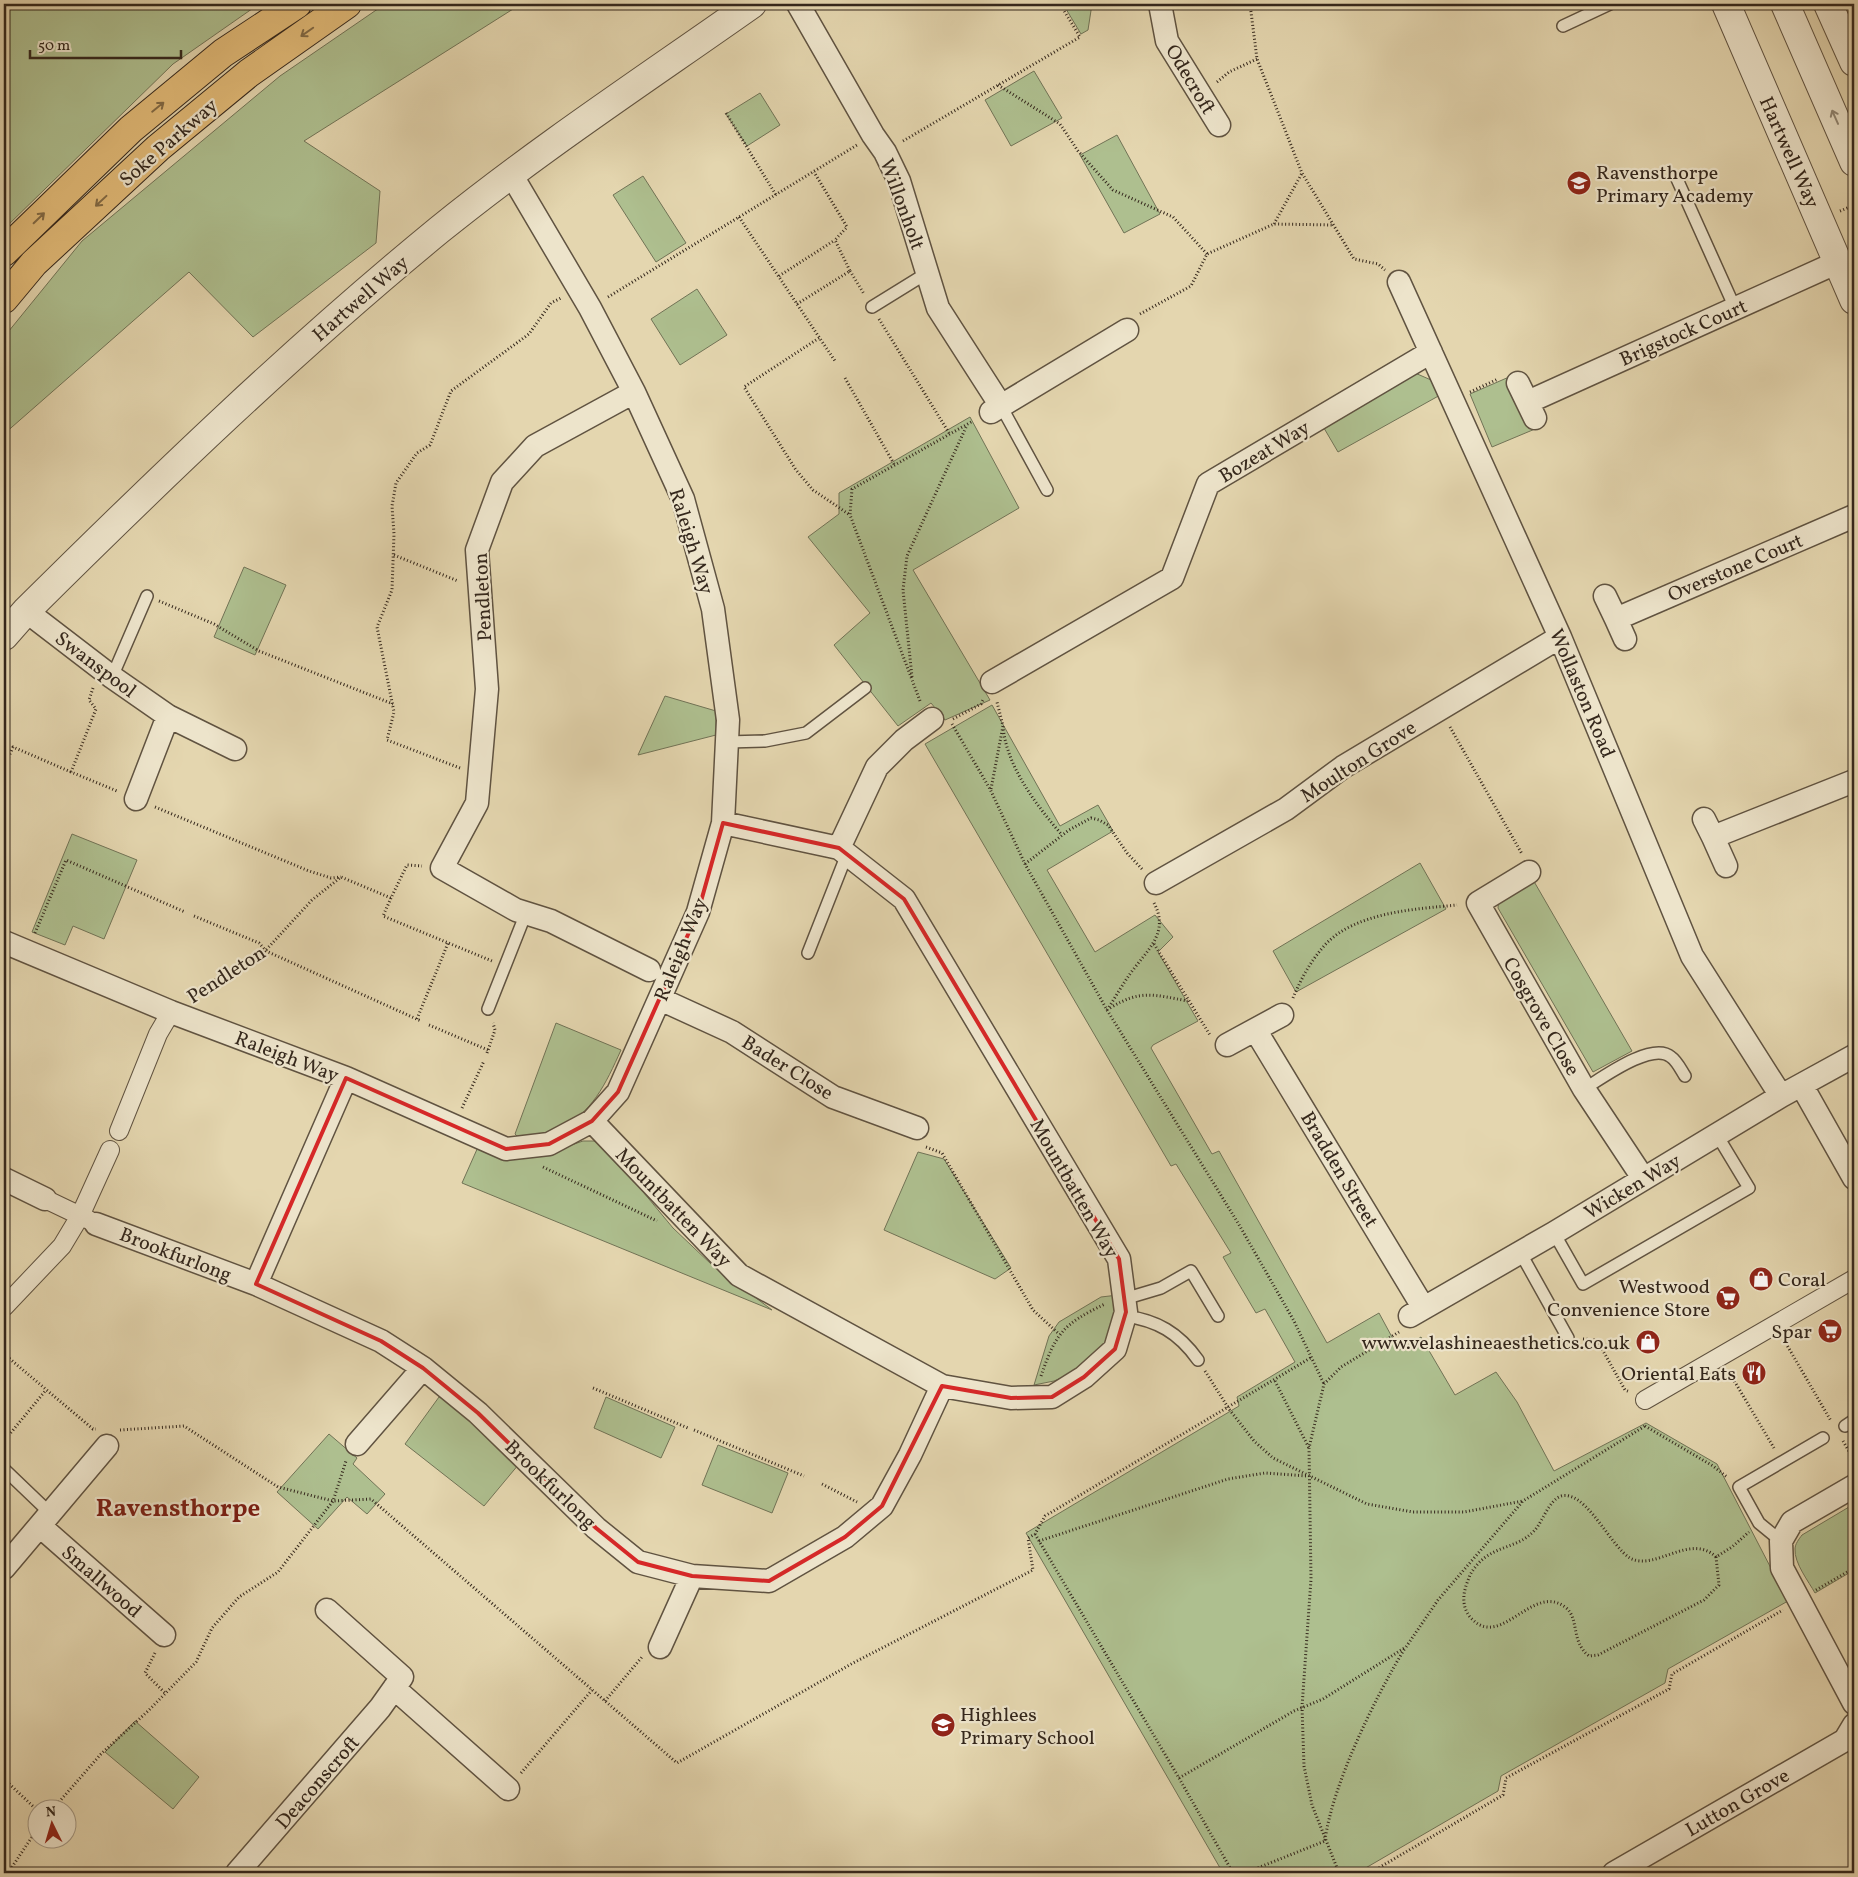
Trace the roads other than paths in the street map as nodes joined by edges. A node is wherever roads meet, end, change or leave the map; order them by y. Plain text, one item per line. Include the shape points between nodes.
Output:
1 (296, 4) edge
2 (347, 4) edge
3 (752, 4) edge
4 (798, 4) edge
5 (1160, 4) edge
6 (1610, 4) edge
7 (1726, 4) edge
8 (1784, 4) edge
9 (1828, 4) edge
10 (1563, 26) dead end
11 (1854, 62) edge
12 (1219, 125) dead end
13 (1854, 162) edge
14 (511, 174) junction
15 (1677, 179) dead end
16 (4, 252) edge
17 (1838, 262) junction
18 (927, 273) junction
19 (1399, 282) road end
20 (4, 299) edge
21 (1854, 300) edge
22 (872, 307) road end
23 (1735, 308) junction
24 (1127, 330) road end
25 (1431, 352) junction
26 (634, 392) junction
27 (1527, 401) road end
28 (996, 409) junction
29 (1047, 490) dead end
30 (1854, 516) edge
31 (147, 596) road end
32 (1605, 596) dead end
33 (26, 611) junction
34 (1616, 619) junction
35 (4, 636) edge
36 (1560, 637) junction
37 (1626, 639) dead end
38 (106, 673) junction
39 (992, 682) road end
40 (865, 688) dead end
41 (168, 716) junction
42 (932, 719) road end
43 (727, 742) junction
44 (235, 749) dead end
45 (1854, 781) edge
46 (136, 799) road end
47 (723, 823) junction
48 (843, 851) junction
49 (1726, 866) dead end
50 (1529, 872) road end
51 (1156, 883) road end
52 (526, 913) junction
53 (4, 942) edge
54 (808, 953) dead end
55 (649, 970) dead end
56 (660, 999) junction
57 (488, 1009) road end
58 (171, 1012) junction
59 (1282, 1015) road end
60 (1256, 1031) junction
61 (1227, 1045) road end
62 (1854, 1056) edge
63 (1685, 1076) dead end
64 (346, 1078) junction
65 (1802, 1086) junction
66 (1584, 1089) junction
67 (1781, 1096) junction
68 (592, 1121) junction
69 (917, 1128) road end
70 (119, 1131) dead end
71 (1717, 1135) junction
72 (110, 1150) dead end
73 (1643, 1178) junction
74 (1854, 1178) edge
75 (4, 1179) edge
76 (45, 1199) joint
77 (88, 1220) junction
78 (1554, 1233) junction
79 (1520, 1252) junction
80 (1854, 1279) edge
81 (256, 1284) junction
82 (4, 1307) edge
83 (1124, 1308) junction
84 (1416, 1312) joint
85 (1218, 1316) dead end
86 (1568, 1338) road end
87 (1198, 1360) road end
88 (423, 1368) junction
89 (942, 1386) junction
90 (1645, 1400) road end
91 (107, 1435) road end
92 (1823, 1438) dead end
93 (357, 1444) road end
94 (4, 1469) edge
95 (1854, 1486) edge
96 (46, 1520) junction
97 (1781, 1541) junction
98 (4, 1568) edge
99 (692, 1576) junction
100 (327, 1610) dead end
101 (164, 1636) road end
102 (660, 1647) road end
103 (394, 1688) junction
104 (1854, 1703) edge
105 (1854, 1725) edge
106 (508, 1789) road end
107 (237, 1873) edge
108 (1614, 1873) edge

16 -> 1 highway, Soke Parkway via 131,128 223,53
2 -> 20 highway, Soke Parkway via 249,73 158,148 34,263
3 - 14 street, Hartwell Way
4 - 18 street, Willonholt via 899,181
5 - 12 street, Odecroft via 1167,41
6 - 10 lane
7 - 17 street, Hartwell Way
13 -> 8 street
9 - 11 street
14 - 26 street, Raleigh Way via 586,301
14 - 33 street, Hartwell Way via 338,316 168,469
15 - 23 lane
17 - 21 street, Hartwell Way
17 - 23 street, Brigstock Court
18 - 22 lane
18 - 28 street, Willonholt via 938,308
19 - 25 street, Wollaston Road
23 - 27 street, Brigstock Court
24 - 28 street
25 - 36 street, Wollaston Road
25 - 39 street, Bozeat Way via 1208,484 1172,578
26 - 43 street, Raleigh Way via 683,499 713,609 728,720
26 - 52 street, Pendleton via 535,446 502,482 477,550 487,689 480,776 477,803 442,868
28 - 29 lane, Willonholt
30 - 34 street, Overstone Court
31 - 38 lane
32 - 34 street
33 - 35 street, Hartwell Way
33 - 38 street, Swanspool
34 - 37 street
36 - 51 street, Moulton Grove via 1343,767 1286,809
36 - 67 street, Wollaston Road via 1692,956
38 - 41 street, Swanspool
40 - 43 lane via 806,733 765,741
41 - 44 street, Swanspool
41 - 46 street
42 - 48 street via 904,740 877,767
43 - 47 street, Raleigh Way
45 - 49 street via 1709,828
47 - 48 street, Mountbatten Way
47 - 56 street, Raleigh Way via 698,912
48 - 54 lane
48 - 83 street, Mountbatten Way via 904,899 1119,1259
50 - 66 street, Cosgrove Close via 1478,903
52 - 55 street
52 - 57 lane
53 - 58 street, Raleigh Way
56 - 68 street, Raleigh Way via 618,1092
56 - 69 street, Bader Close via 732,1032 833,1097
58 - 64 street, Raleigh Way
58 - 70 street via 158,1034
59 - 60 street
60 - 61 street
60 - 84 street, Bradden Street
62 - 65 street, Wicken Way
63 - 66 lane via 1671,1056 1658,1052 1644,1054
64 - 68 street, Raleigh Way via 506,1149 549,1144
64 - 81 street, Brookfurlong
65 - 67 street, Wicken Way
65 - 74 street
66 - 73 street, Cosgrove Close
67 - 71 street, Wicken Way
68 - 89 street, Mountbatten Way via 739,1275
71 - 73 street, Wicken Way
71 - 78 lane via 1749,1188 1583,1284
72 - 77 street
73 - 78 street, Wicken Way
75 - 76 street
76 - 77 street
77 - 81 street, Brookfurlong
77 - 82 street
78 - 79 street, Wicken Way
79 - 84 street, Wicken Way
79 - 86 lane
80 - 90 street
81 - 88 street, Brookfurlong via 382,1341
83 - 85 lane via 1191,1271
83 - 87 lane via 1167,1328 1185,1342
83 - 89 street, Mountbatten Way via 1115,1349 1084,1377 1052,1397 1011,1398
88 - 93 street
88 - 99 street, Brookfurlong via 478,1413 596,1528 638,1562
89 - 99 street, Brookfurlong via 882,1506 845,1537 769,1581
91 - 96 street
92 - 97 lane via 1739,1487 1758,1523
94 - 96 lane
95 - 97 street via 1792,1522
96 - 98 street
96 - 101 street, Smallwood
97 - 104 street via 1782,1568
99 - 102 street
100 - 103 street via 402,1677
103 - 106 street
103 - 107 street, Deaconscroft
105 - 108 street, Lutton Grove via 1845,1740

